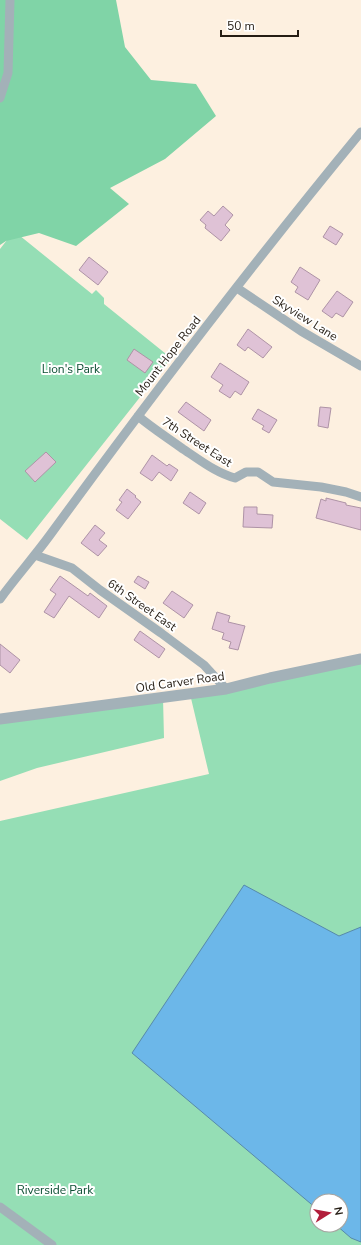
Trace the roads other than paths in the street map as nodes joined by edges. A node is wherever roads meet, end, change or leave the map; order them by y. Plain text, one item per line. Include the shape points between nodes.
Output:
1 (10, 0) edge
2 (0, 98) edge
3 (361, 132) edge
4 (237, 288) junction
5 (361, 366) edge
6 (138, 416) junction
7 (361, 497) edge
8 (35, 555) junction
9 (0, 599) edge
10 (361, 659) edge
11 (226, 689) junction
12 (0, 719) edge
13 (0, 1207) edge
14 (52, 1245) edge

1 - 2 street via 8,73
3 - 4 street, Mount Hope Road
4 - 5 street, Skyview Lane via 300,331
4 - 6 street, Mount Hope Road
6 - 7 street, 7th Street East via 226,476 235,478 246,472 258,472 273,482 321,487
6 - 8 street, Mount Hope Road
8 - 9 street, Mount Hope Road
8 - 11 street, 6th Street East via 72,568 204,665
10 - 11 street, Old Carver Road
11 - 12 street, Old Carver Road
13 - 14 street

